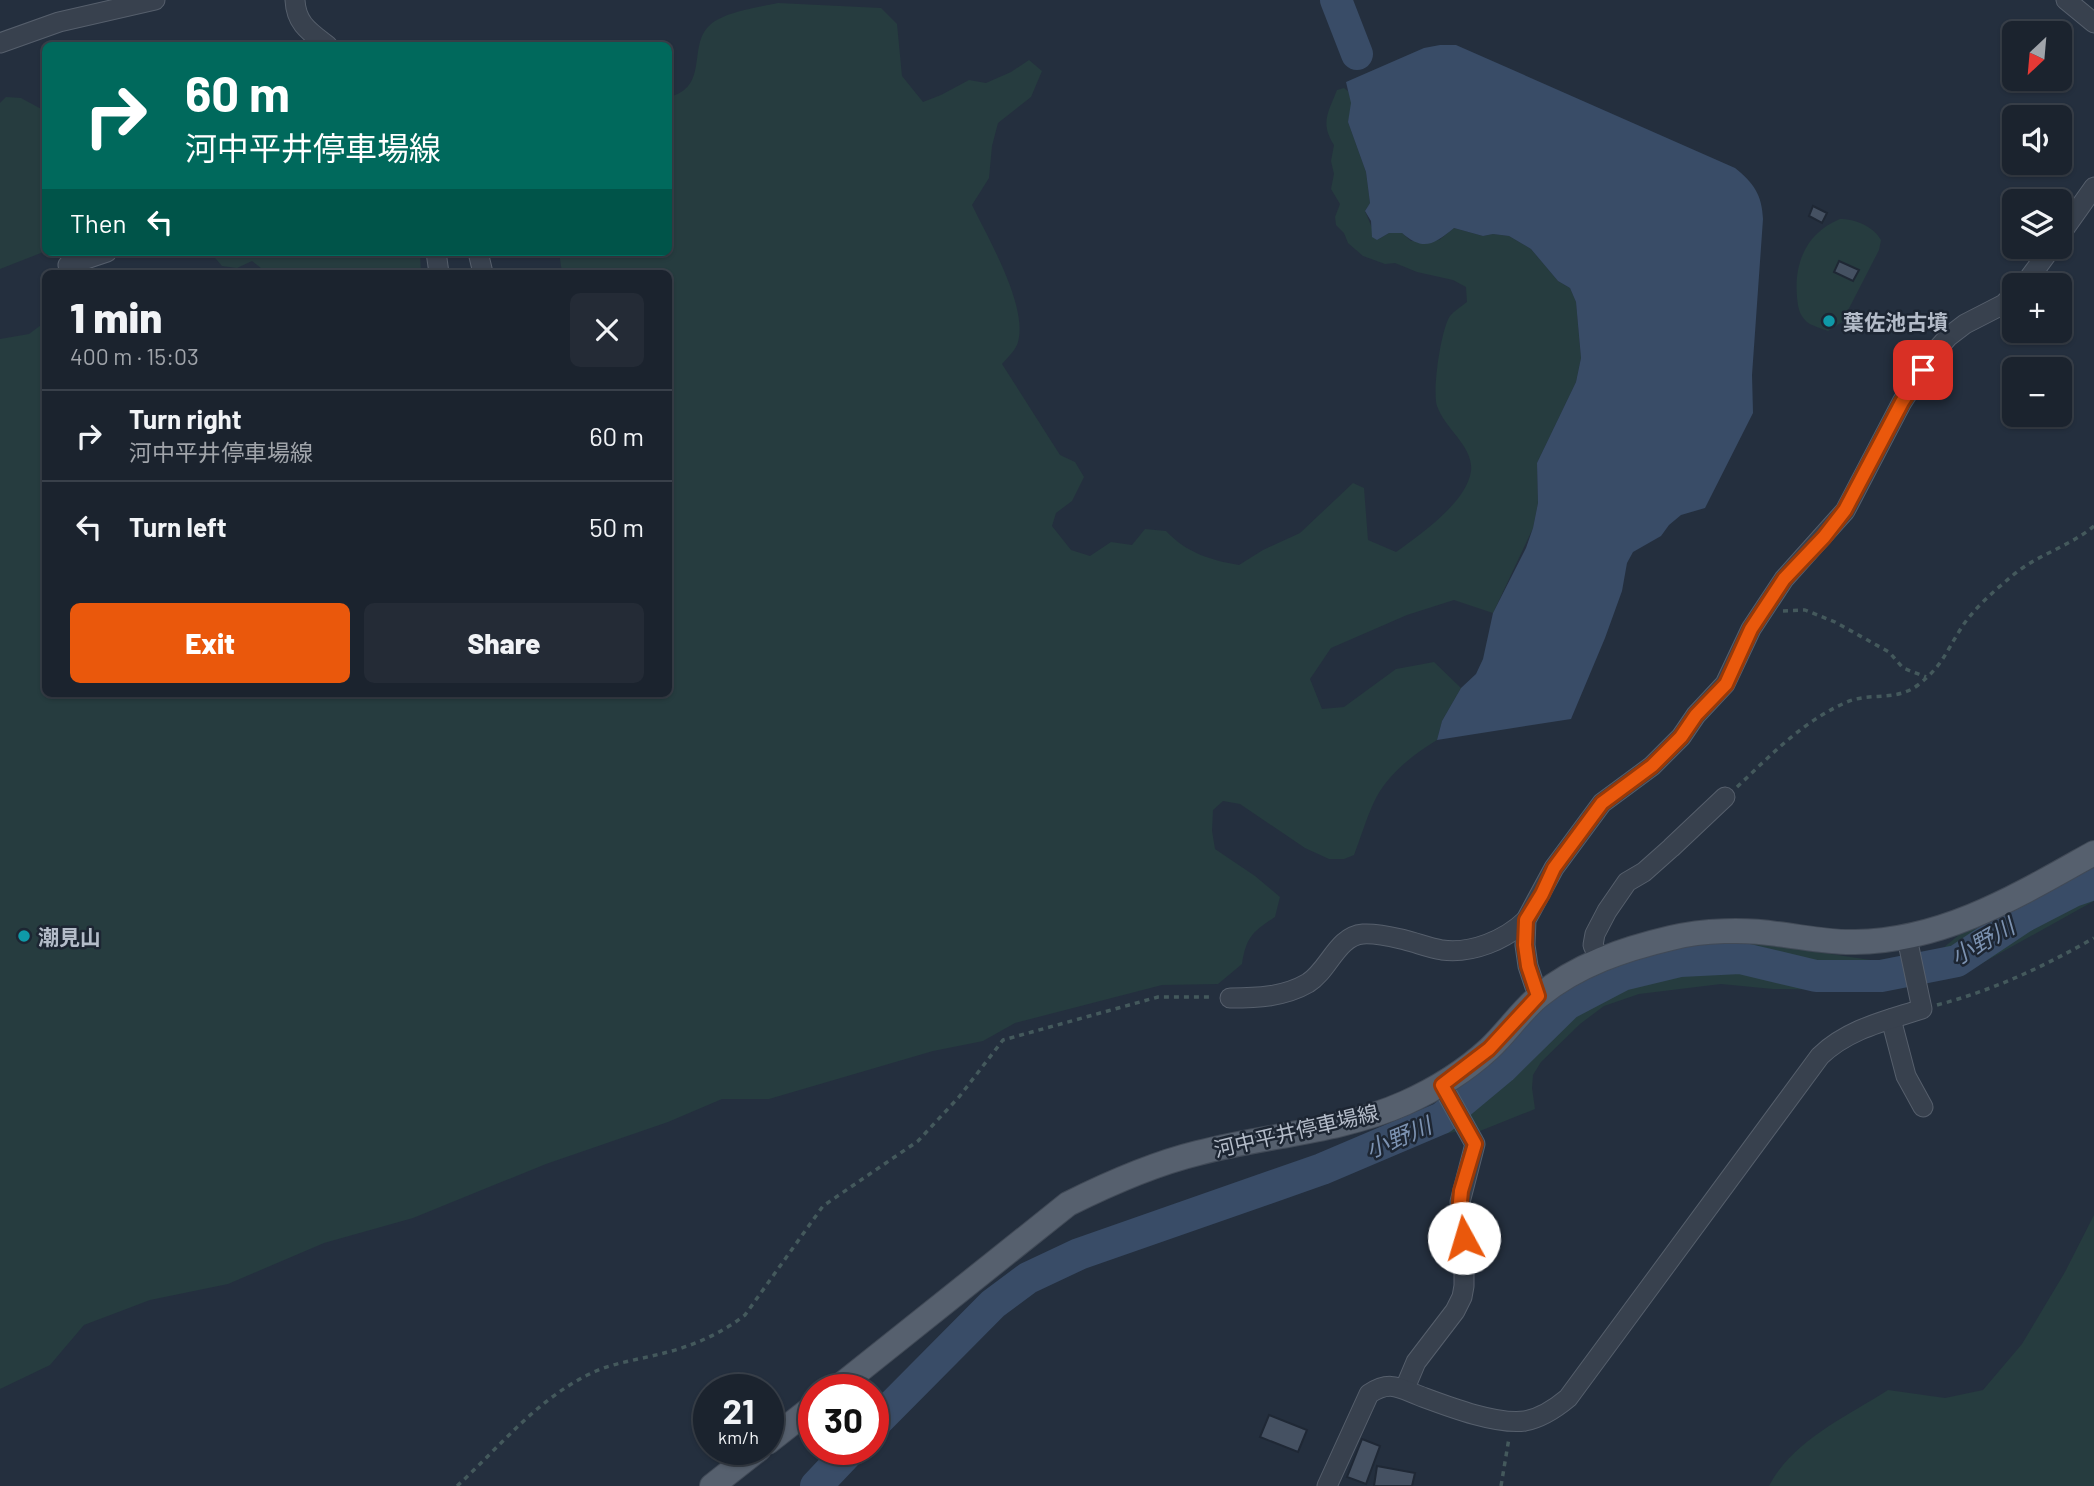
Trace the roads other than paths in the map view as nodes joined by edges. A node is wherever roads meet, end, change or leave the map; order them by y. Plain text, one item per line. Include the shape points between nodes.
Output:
1 (155, 0) edge
2 (295, 0) edge
3 (2066, 0) edge
4 (2094, 23) edge
5 (323, 42) edge
6 (0, 43) edge
7 (2094, 187) edge
8 (2072, 218) edge
9 (95, 256) edge
10 (68, 265) dead end
11 (2002, 305) edge
12 (1725, 797) road end
13 (2094, 853) edge
14 (1526, 920) junction
15 (1908, 944) junction
16 (1599, 959) junction
17 (1538, 996) junction
18 (1230, 998) road end
19 (1891, 1019) junction
20 (1445, 1090) junction
21 (1923, 1107) dead end
22 (855, 1374) edge
23 (1405, 1388) junction
24 (798, 1419) edge
25 (784, 1429) edge
26 (739, 1465) edge
27 (712, 1486) edge
28 (1327, 1486) edge

1 - 6 street via 59,22
2 - 5 street via 296,15
3 - 4 street
7 - 8 street
9 - 10 street
11 - 14 street via 1965,324 1933,354 1845,510 1784,579 1751,629 1726,684 1652,766 1602,803 1554,868
12 - 16 street via 1644,872 1627,881 1595,934 1593,945
13 - 15 main road, 河中平井停車場線 via 2012,898
14 - 17 street via 1528,966
14 - 18 street via 1496,940 1463,950 1360,934 1346,940 1323,971 1294,990
15 - 16 main road, 河中平井停車場線 via 1738,931 1674,937
15 - 19 street via 1920,999
16 - 17 main road, 河中平井停車場線
17 - 20 main road, 河中平井停車場線
19 - 21 street via 1906,1076
19 - 23 street via 1850,1033 1820,1056 1568,1398 1556,1408 1528,1421 1512,1422 1434,1401
20 - 22 main road, 河中平井停車場線 via 1342,1123 1198,1153 1090,1193 1068,1204
20 - 23 street via 1475,1144 1460,1202 1464,1286 1455,1311 1416,1362
23 - 28 street via 1385,1387 1369,1394
24 - 25 main road
26 - 27 main road

